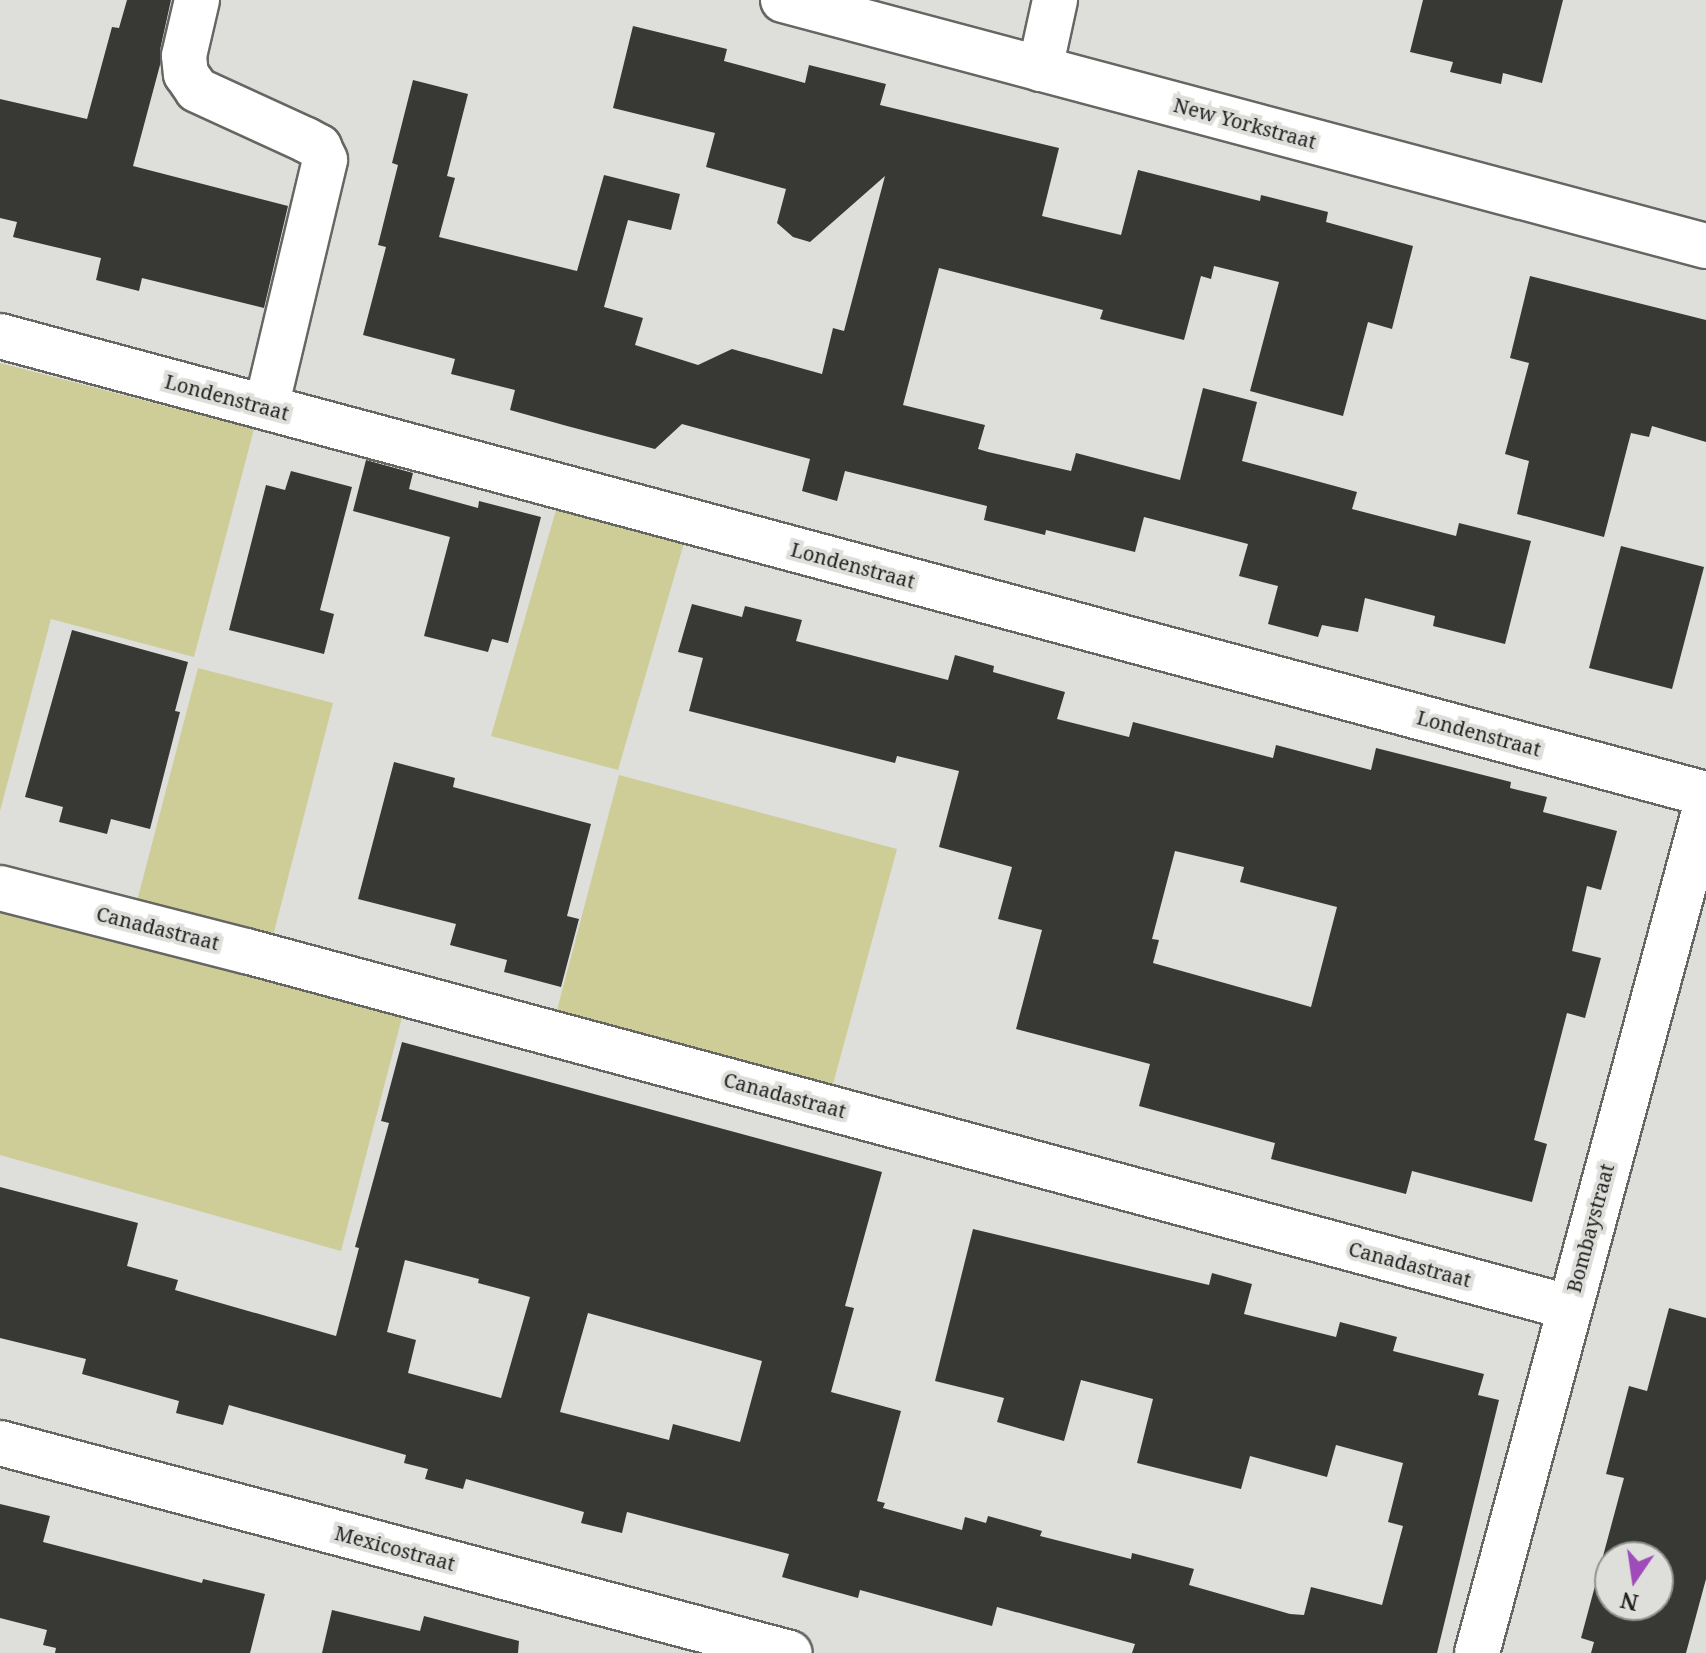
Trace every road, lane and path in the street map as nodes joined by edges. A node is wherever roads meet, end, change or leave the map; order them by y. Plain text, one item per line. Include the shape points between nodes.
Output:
1 (197, 0) edge
2 (783, 0) edge
3 (1055, 0) edge
4 (1040, 69) junction
5 (1706, 246) edge
6 (0, 336) edge
7 (266, 407) junction
8 (1706, 794) edge
9 (1706, 804) edge
10 (0, 888) edge
11 (1568, 1307) junction
12 (0, 1443) edge
13 (790, 1653) edge
14 (1477, 1653) edge

1 - 7 street via 184,56 186,74 197,90 319,147 325,160
2 - 4 street, New Yorkstraat
3 - 4 street
4 - 5 street, New Yorkstraat
6 - 7 street, Londenstraat
7 - 8 street, Londenstraat
9 - 11 street, Bombaystraat
10 - 11 street, Canadastraat
11 - 14 street, Bombaystraat
12 - 13 street, Mexicostraat

